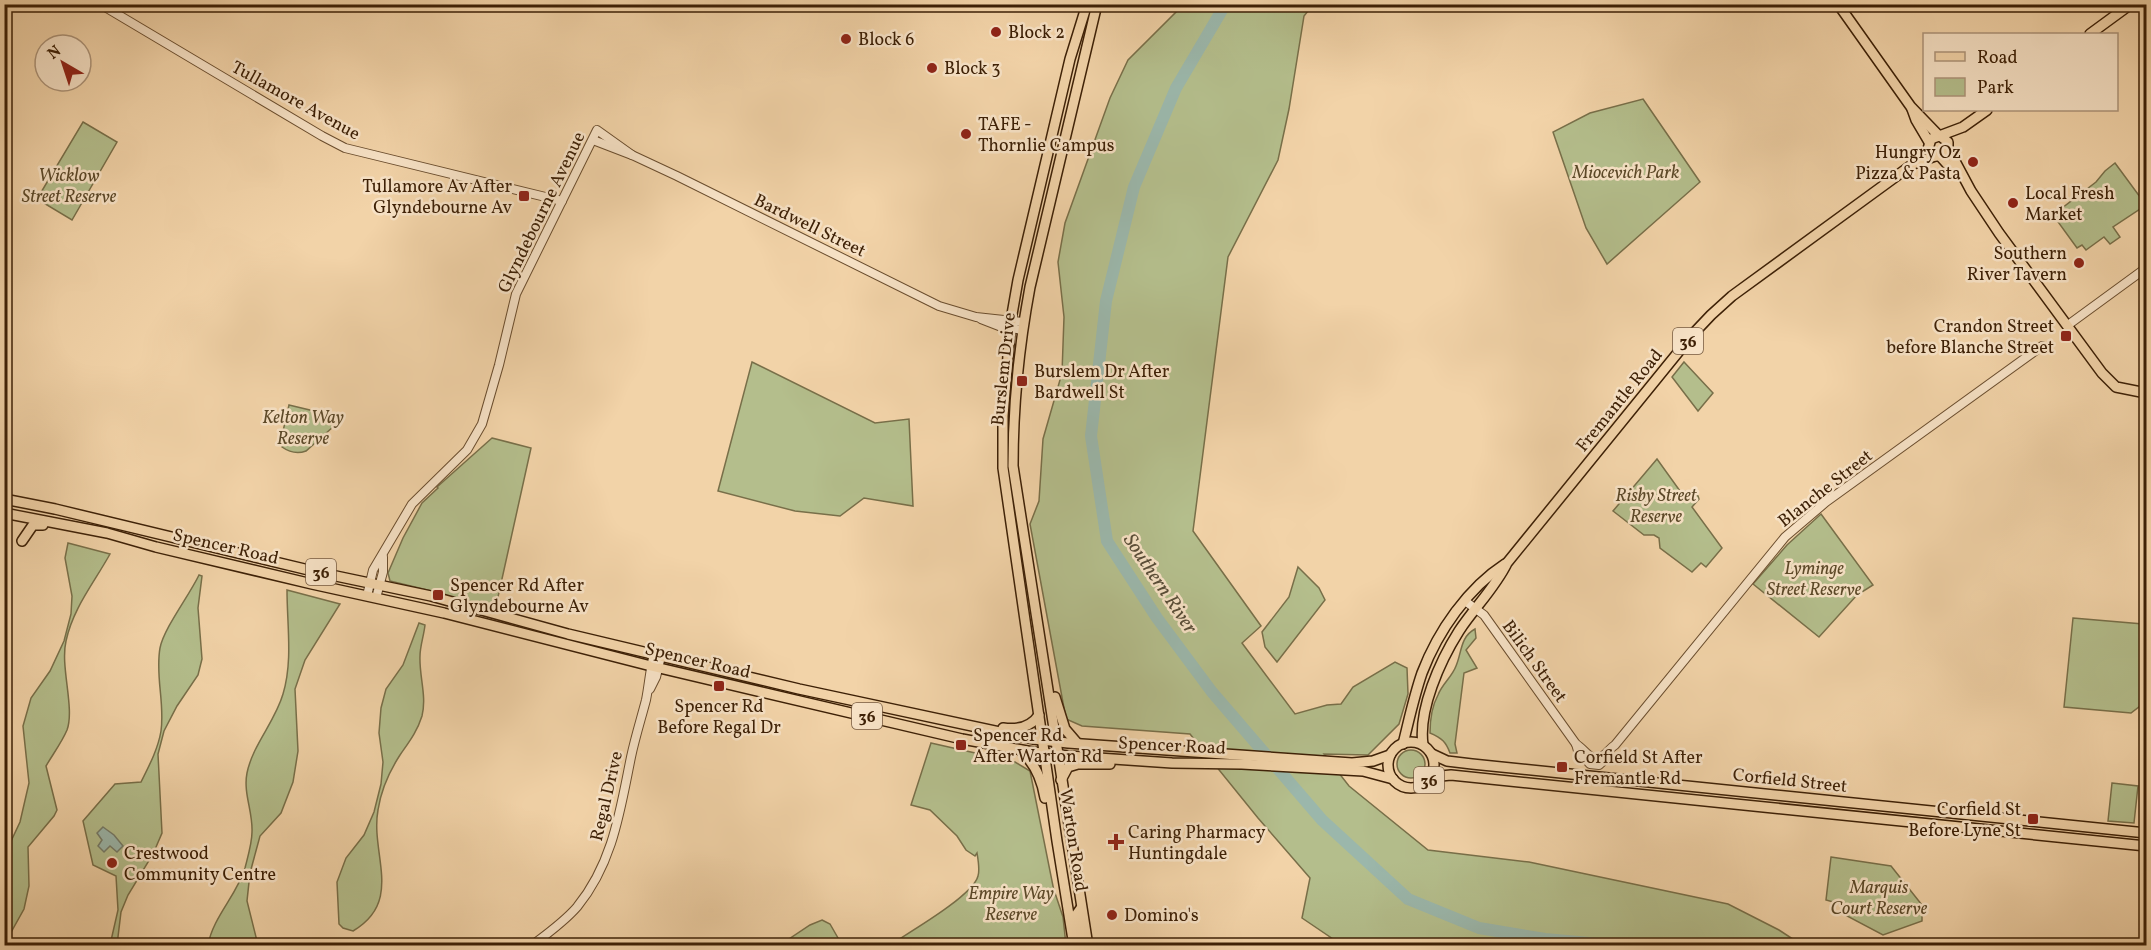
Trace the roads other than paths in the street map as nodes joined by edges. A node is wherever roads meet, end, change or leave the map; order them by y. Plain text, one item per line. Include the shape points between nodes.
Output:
1 (100, 4) edge
2 (1087, 4) edge
3 (1097, 4) edge
4 (1838, 4) edge
5 (2131, 4) edge
6 (2091, 33) edge
7 (1070, 59) junction
8 (1083, 62) junction
9 (1911, 107) junction
10 (1986, 111) edge
11 (1963, 127) junction
12 (597, 130) joint
13 (1939, 136) junction
14 (593, 140) junction
15 (1929, 144) junction
16 (1948, 147) junction
17 (632, 155) junction
18 (1938, 156) junction
19 (1913, 164) junction
20 (1971, 190) junction
21 (562, 201) junction
22 (2146, 268) edge
23 (1010, 324) junction
24 (2068, 325) junction
25 (1023, 326) junction
26 (2042, 346) dead end
27 (2146, 393) edge
28 (4, 501) edge
29 (4, 513) edge
30 (74, 514) junction
31 (29, 517) junction
32 (30, 528) junction
33 (94, 531) junction
34 (22, 541) dead end
35 (156, 547) junction
36 (1507, 562) junction
37 (375, 584) junction
38 (1033, 587) junction
39 (371, 597) junction
40 (1465, 601) junction
41 (1476, 609) junction
42 (519, 620) junction
43 (1026, 623) junction
44 (579, 648) junction
45 (1043, 654) junction
46 (658, 655) junction
47 (687, 662) junction
48 (655, 667) junction
49 (716, 681) junction
50 (881, 707) junction
51 (1039, 715) junction
52 (914, 727) junction
53 (980, 728) junction
54 (1042, 740) junction
55 (1056, 741) junction
56 (1077, 743) junction
57 (1402, 744) junction
58 (1576, 744) joint
59 (1423, 745) junction
60 (1018, 748) junction
61 (1044, 753) junction
62 (1057, 754) junction
63 (1432, 754) junction
64 (1390, 755) junction
65 (1243, 760) junction
66 (1172, 763) junction
67 (1304, 764) junction
68 (1431, 777) junction
69 (1393, 779) junction
70 (1061, 780) junction
71 (2146, 833) edge
72 (1057, 841) junction
73 (2146, 846) edge
74 (1081, 907) junction
75 (531, 945) edge
76 (1074, 945) edge
77 (1079, 945) edge
78 (1088, 945) edge

1 - 21 street, Tullamore Avenue via 345,148
2 - 7 main road, Burslem Drive
3 - 8 main road, Burslem Drive
4 - 9 main road
5 - 6 main road
7 - 8 main road
7 - 23 main road, Burslem Drive
8 - 25 main road, Burslem Drive
9 - 13 main road
9 - 15 main road
10 - 11 main road
11 - 13 main road
11 - 16 main road
12 - 14 street, Glyndebourne Avenue
12 - 17 street, Bardwell Street
13 - 15 main road
13 - 16 main road via 1946,139
14 - 17 street, Bardwell Street
14 - 21 street, Glyndebourne Avenue
15 - 18 main road via 1930,152
15 - 19 main road, Fremantle Road / 36
16 - 18 main road via 1945,154
16 - 20 main road
17 - 23 street, Bardwell Street via 939,306 994,325
18 - 19 main road, Fremantle Road / 36
18 - 20 main road
19 - 36 main road, Fremantle Road / 36 via 1711,315
20 - 24 main road
21 - 37 street, Glyndebourne Avenue via 516,294 482,424 467,450 412,504 374,570
22 - 24 street
23 - 25 street, Bardwell Street
23 - 43 main road, Burslem Drive via 1003,468
24 - 27 main road via 2113,385
25 - 38 main road, Burslem Drive via 1013,466
26 - 58 street, Blanche Street via 1796,526 1604,762 1587,763
28 - 30 main road, Spencer Road / 36
28 - 31 main road via 21,507
29 - 31 main road, Spencer Road / 36
30 - 35 main road via 75,522 144,538
30 - 37 main road, Spencer Road / 36
31 - 32 main road
31 - 33 main road, Spencer Road / 36
32 - 33 main road via 39,524 86,534
32 - 34 main road
33 - 35 main road, Spencer Road / 36
35 - 39 main road, Spencer Road / 36
36 - 40 main road, Fremantle Road / 36
36 - 41 main road, Fremantle Road / 36
37 - 39 street, Glyndebourne Avenue
37 - 42 main road, Spencer Road / 36
38 - 43 main road via 1031,615
38 - 45 main road, Burslem Drive
39 - 44 main road, Spencer Road / 36
40 - 41 street, Bilich Street
40 - 57 main road, Fremantle Road / 36 via 1440,636 1423,670
41 - 58 street, Bilich Street
41 - 59 main road, Fremantle Road / 36 via 1458,632 1431,688 1422,720
42 - 44 main road via 516,626 573,642
42 - 46 main road, Spencer Road / 36
43 - 51 main road, Burslem Drive
44 - 48 main road, Spencer Road / 36
45 - 55 main road, Burslem Drive
45 - 56 main road via 1061,719
46 - 47 main road, Spencer Road / 36
46 - 48 street, Regal Drive
47 - 49 main road via 690,668 708,673
47 - 50 main road, Spencer Road / 36
48 - 49 main road, Spencer Road / 36
48 - 75 street, Regal Drive via 613,842 601,870 565,919
49 - 52 main road, Spencer Road / 36
50 - 52 main road via 912,720
50 - 53 main road, Spencer Road / 36
51 - 53 main road via 1023,727
51 - 54 main road, Burslem Drive
52 - 60 main road, Spencer Road / 36
53 - 54 main road, Spencer Road / 36
54 - 55 main road, Spencer Road / 36
54 - 61 main road, Warton Road
55 - 56 main road, Spencer Road / 36
55 - 62 main road, Warton Road
56 - 65 main road, Spencer Road / 36
57 - 59 main road, 36
57 - 64 main road, 36
59 - 63 main road, 36
60 - 61 main road, Spencer Road / 36
60 - 72 main road via 1028,757 1038,777
61 - 62 main road, Spencer Road / 36
61 - 72 main road, Warton Road
62 - 66 main road, Spencer Road / 36
62 - 70 main road, Warton Road
63 - 68 main road, 36 via 1435,762
63 - 71 main road, Corfield Street via 1447,761 1472,764
64 - 67 main road, Spencer Road / 36 via 1364,762
64 - 69 main road, 36 via 1388,767
65 - 66 main road, Spencer Road / 36 via 1220,765
65 - 67 main road, Spencer Road / 36
66 - 70 main road via 1078,765 1068,767
67 - 69 main road, Spencer Road / 36
68 - 69 main road, 36 via 1417,788 1399,785
68 - 73 main road, Corfield Street via 1451,775
70 - 74 main road, Warton Road
72 - 76 main road, Warton Road
74 - 77 main road via 1076,915
74 - 78 main road, Warton Road

